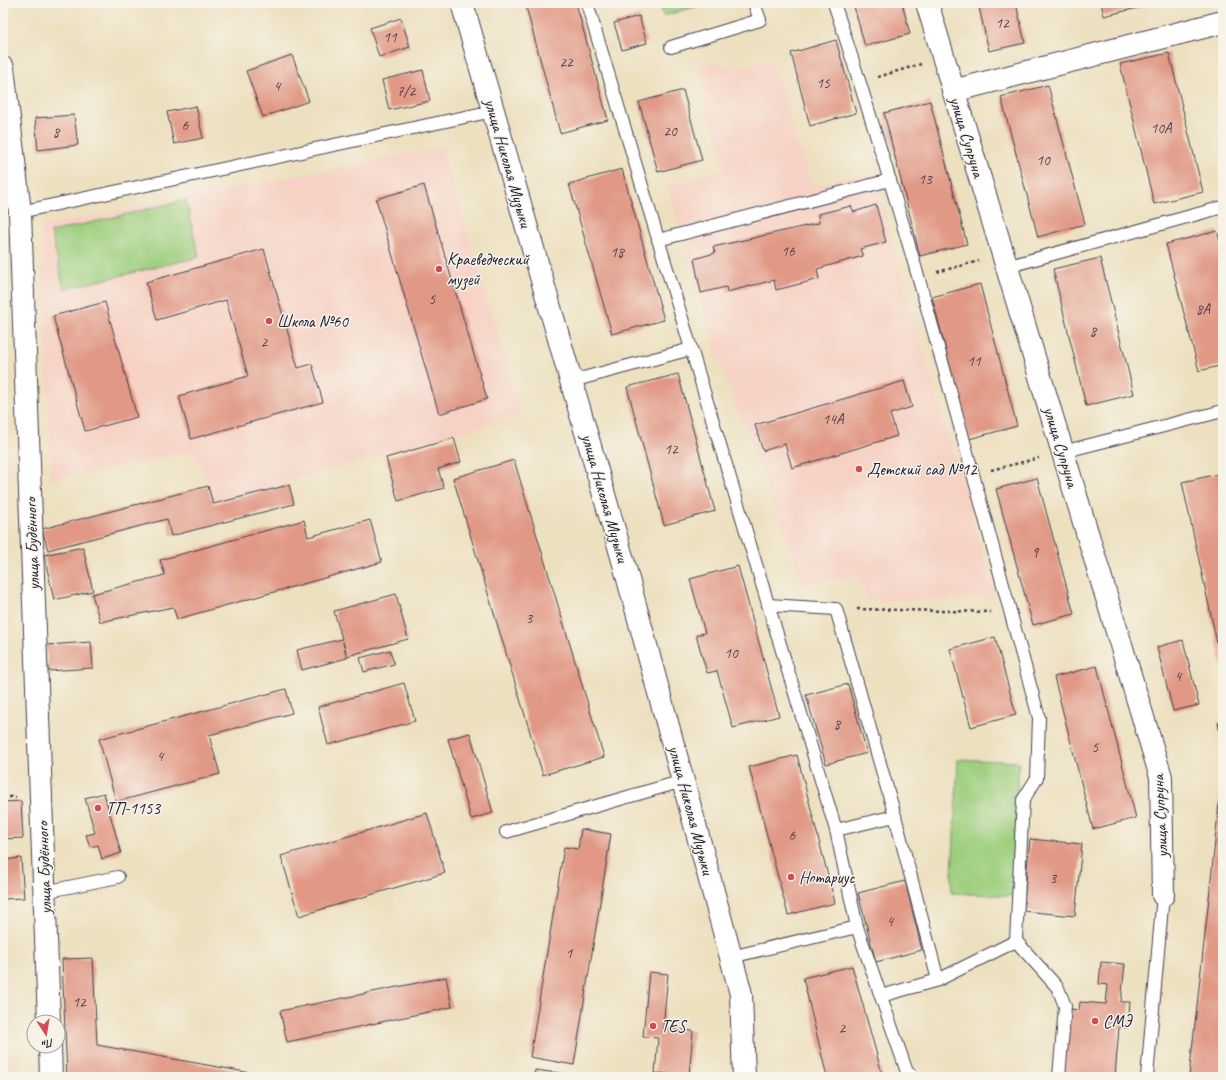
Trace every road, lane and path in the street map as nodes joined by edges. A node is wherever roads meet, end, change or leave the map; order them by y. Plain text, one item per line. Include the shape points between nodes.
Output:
1 (462, 3) edge
2 (587, 3) edge
3 (754, 3) edge
4 (834, 3) edge
5 (927, 3) edge
6 (1223, 22) edge
7 (671, 47) dead end
8 (943, 58) junction
9 (3, 68) edge
10 (860, 82) junction
11 (953, 91) junction
12 (493, 110) junction
13 (890, 180) junction
14 (1223, 207) edge
15 (20, 212) junction
16 (658, 240) junction
17 (1004, 261) junction
18 (918, 277) junction
19 (691, 349) junction
20 (572, 381) junction
21 (1223, 411) edge
22 (1062, 452) junction
23 (972, 475) junction
24 (768, 605) junction
25 (836, 609) junction
26 (1010, 612) junction
27 (683, 781) junction
28 (895, 816) junction
29 (836, 830) junction
30 (506, 832) dead end
31 (118, 877) dead end
32 (44, 892) junction
33 (1163, 895) joint
34 (857, 927) junction
35 (1016, 941) junction
36 (731, 957) junction
37 (938, 980) junction
38 (881, 996) junction
39 (49, 1014) edge
40 (50, 1054) edge
41 (51, 1077) edge
42 (744, 1077) edge
43 (914, 1077) edge
44 (1059, 1077) edge
45 (1147, 1077) edge

1 - 12 street, улица Николая Музыки
2 - 16 lane
3 - 7 lane via 760,20
4 - 10 lane
5 - 8 street, улица Супруна
6 - 11 street
8 - 10 path
8 - 11 street, улица Супруна
9 - 15 street, улица Будённого
10 - 13 lane
11 - 17 street, улица Супруна
12 - 15 lane
12 - 20 street, улица Николая Музыки
13 - 16 lane
13 - 18 lane
14 - 17 lane
15 - 32 street, улица Будённого
16 - 19 lane
17 - 18 path
17 - 22 street, улица Супруна
18 - 23 lane
19 - 20 lane
19 - 24 lane
20 - 27 street, улица Николая Музыки
21 - 22 lane
22 - 23 path
22 - 33 street, улица Супруна via 1161,777
23 - 26 lane
24 - 25 lane
24 - 29 lane
25 - 26 path
25 - 28 lane
26 - 35 lane via 1039,718 1037,778 1023,800
27 - 30 lane
27 - 36 street, улица Николая Музыки
28 - 29 lane
28 - 37 lane
29 - 34 lane
31 - 32 lane
32 - 39 street, улица Будённого
33 - 45 lane
34 - 36 lane
34 - 38 lane
35 - 37 lane
35 - 44 lane via 1058,988 1065,1006
36 - 42 street, улица Николая Музыки via 741,994
37 - 38 lane
38 - 43 lane via 907,1072
40 - 41 street

